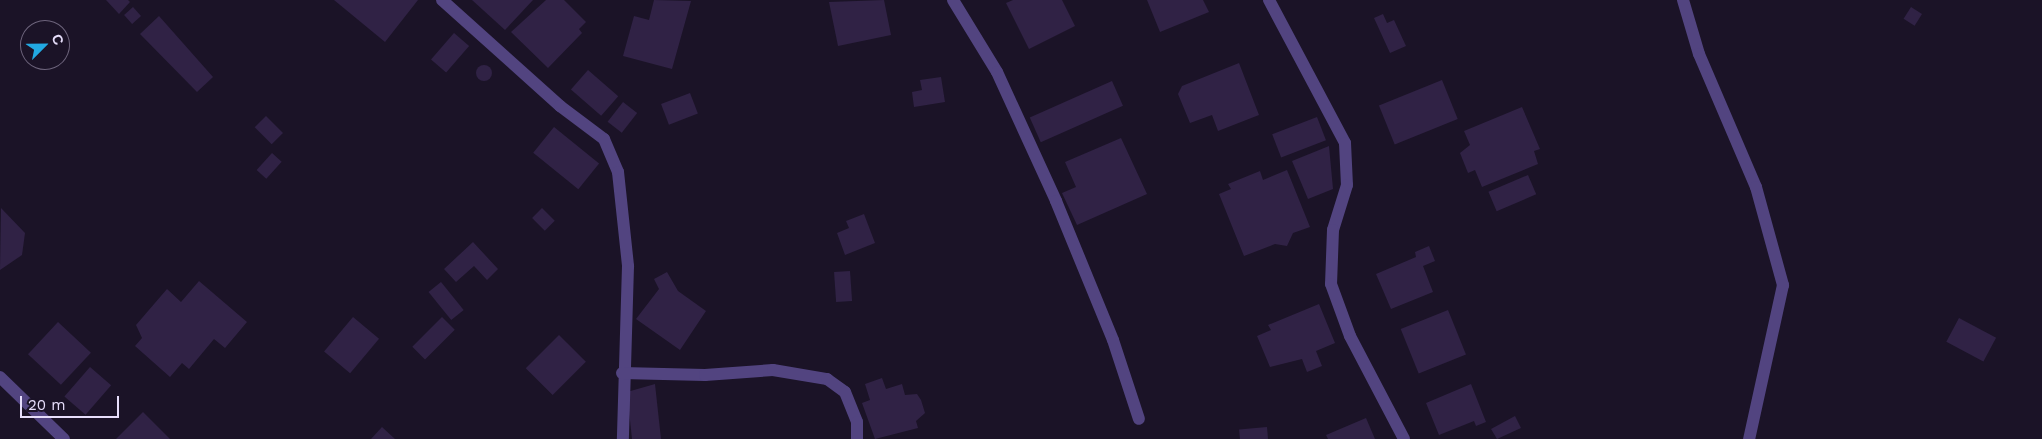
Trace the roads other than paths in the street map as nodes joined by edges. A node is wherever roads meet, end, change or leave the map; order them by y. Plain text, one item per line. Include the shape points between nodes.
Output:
1 (442, 0) edge
2 (953, 0) edge
3 (1269, 0) edge
4 (1683, 0) edge
5 (622, 373) junction
6 (0, 377) edge
7 (1139, 420) dead end
8 (64, 439) edge
9 (623, 439) edge
10 (857, 439) edge
11 (1404, 439) edge
12 (1749, 439) edge

1 - 5 street via 560,106 604,139 618,172 628,266
2 - 7 street via 997,72 1056,201 1113,340
3 - 11 street via 1345,143 1347,185 1333,230 1331,284 1350,336
4 - 12 street via 1699,54 1756,187 1783,285
5 - 9 street
5 - 10 street via 704,375 773,370 827,379 845,392 857,422
6 - 8 street

